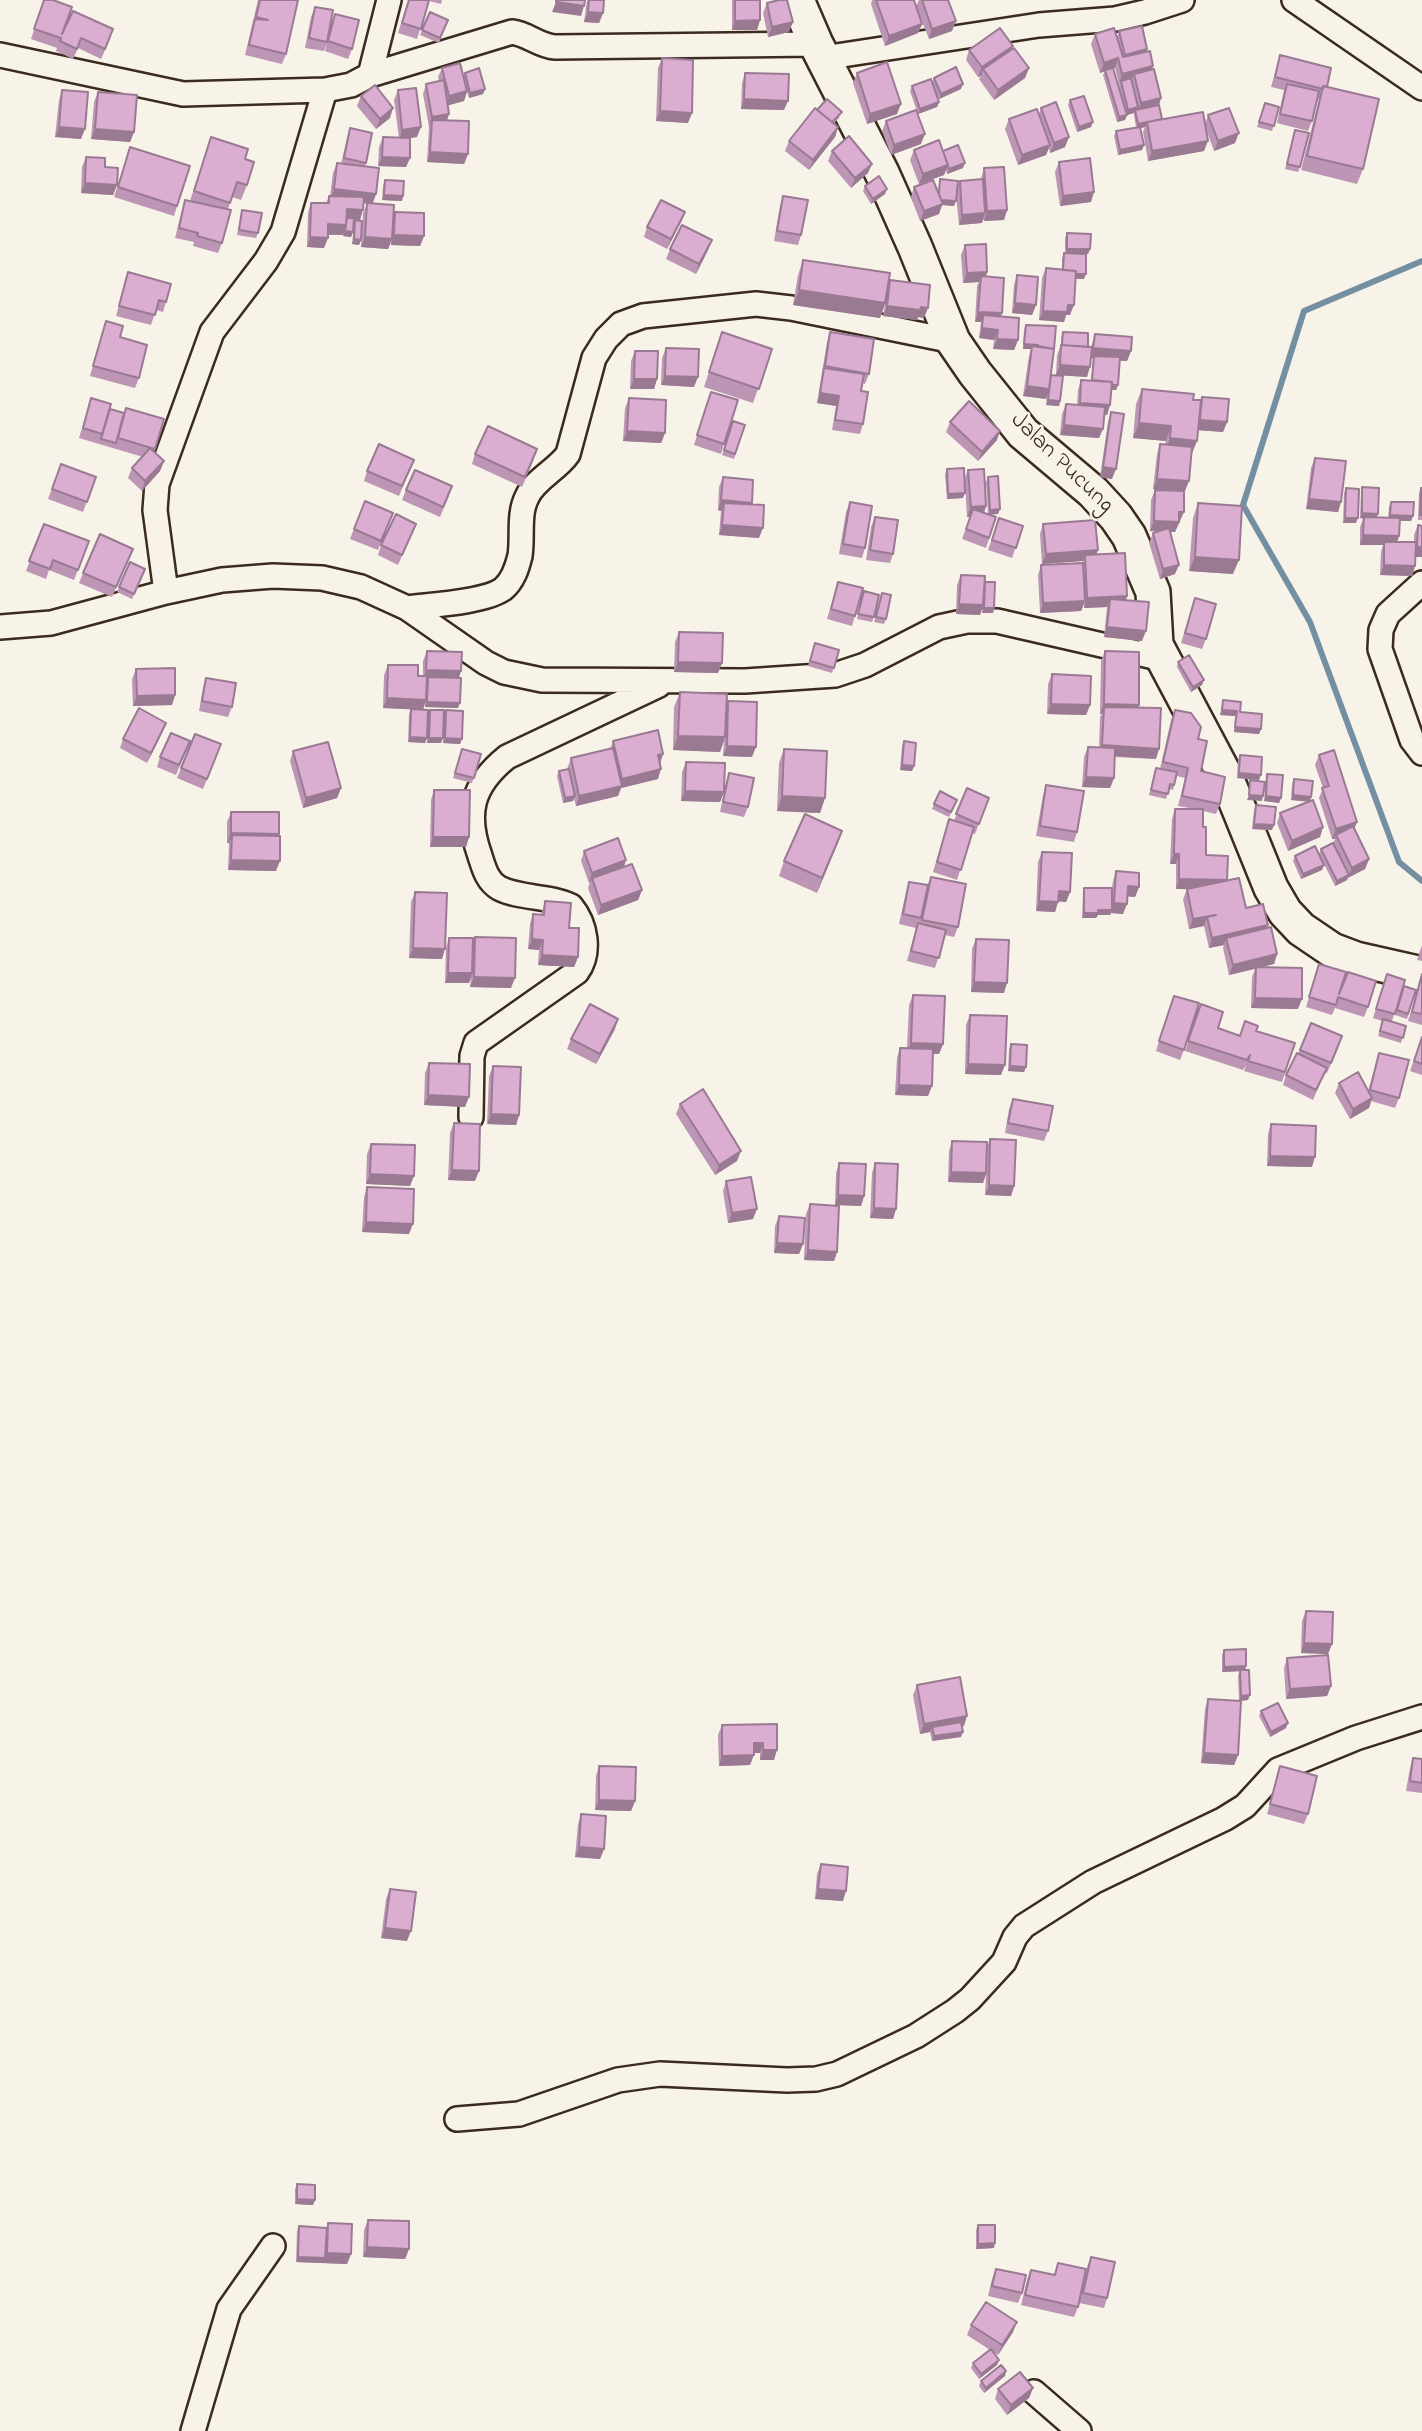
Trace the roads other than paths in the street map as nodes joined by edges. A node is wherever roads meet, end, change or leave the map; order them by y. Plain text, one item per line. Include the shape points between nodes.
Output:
1 (389, 0) edge
2 (797, 0) edge
3 (1182, 0) edge
4 (1294, 0) edge
5 (820, 51) junction
6 (0, 55) edge
7 (370, 75) junction
8 (1422, 88) edge
9 (325, 90) junction
10 (953, 341) junction
11 (1422, 583) edge
12 (166, 592) junction
13 (407, 608) junction
14 (0, 626) edge
15 (1163, 659) junction
16 (665, 682) junction
17 (1422, 753) edge
18 (1422, 974) edge
19 (471, 1117) dead end
20 (1422, 1717) edge
21 (457, 2119) dead end
22 (274, 2246) dead end
23 (1034, 2392) edge
24 (193, 2431) edge
25 (1079, 2431) edge

1 - 7 street
2 - 5 main road, Jalan Pucung
3 - 5 street via 1115,19
4 - 8 street
5 - 7 street via 555,47 512,32
5 - 10 main road, Jalan Pucung via 882,173
6 - 9 street via 183,94
7 - 9 street
9 - 12 street via 283,232 212,332 157,484 155,510
10 - 13 street via 756,304 643,316 621,324 594,358 568,454 526,497 513,576 503,589 485,597
10 - 15 main road, Jalan Pucung via 1023,433 1093,492 1129,536 1151,583 1154,638
11 - 17 street via 1388,614 1380,649 1412,740
12 - 13 street via 245,577 322,578 361,587
12 - 14 street via 51,623
13 - 16 street via 504,672 542,680
15 - 16 street via 997,621 967,621 939,627 835,675
15 - 18 main road, Jalan Pucung via 1226,777 1285,912 1332,950
16 - 19 street via 507,757 491,770 475,796 472,836 489,880 502,890 571,906 587,947 577,972 475,1043
20 - 21 street via 1278,1770 1245,1807 1093,1882 1024,1926 1004,1962 955,2011 916,2036 837,2074 806,2079 640,2076 519,2114
22 - 24 street via 229,2309
23 - 25 street

